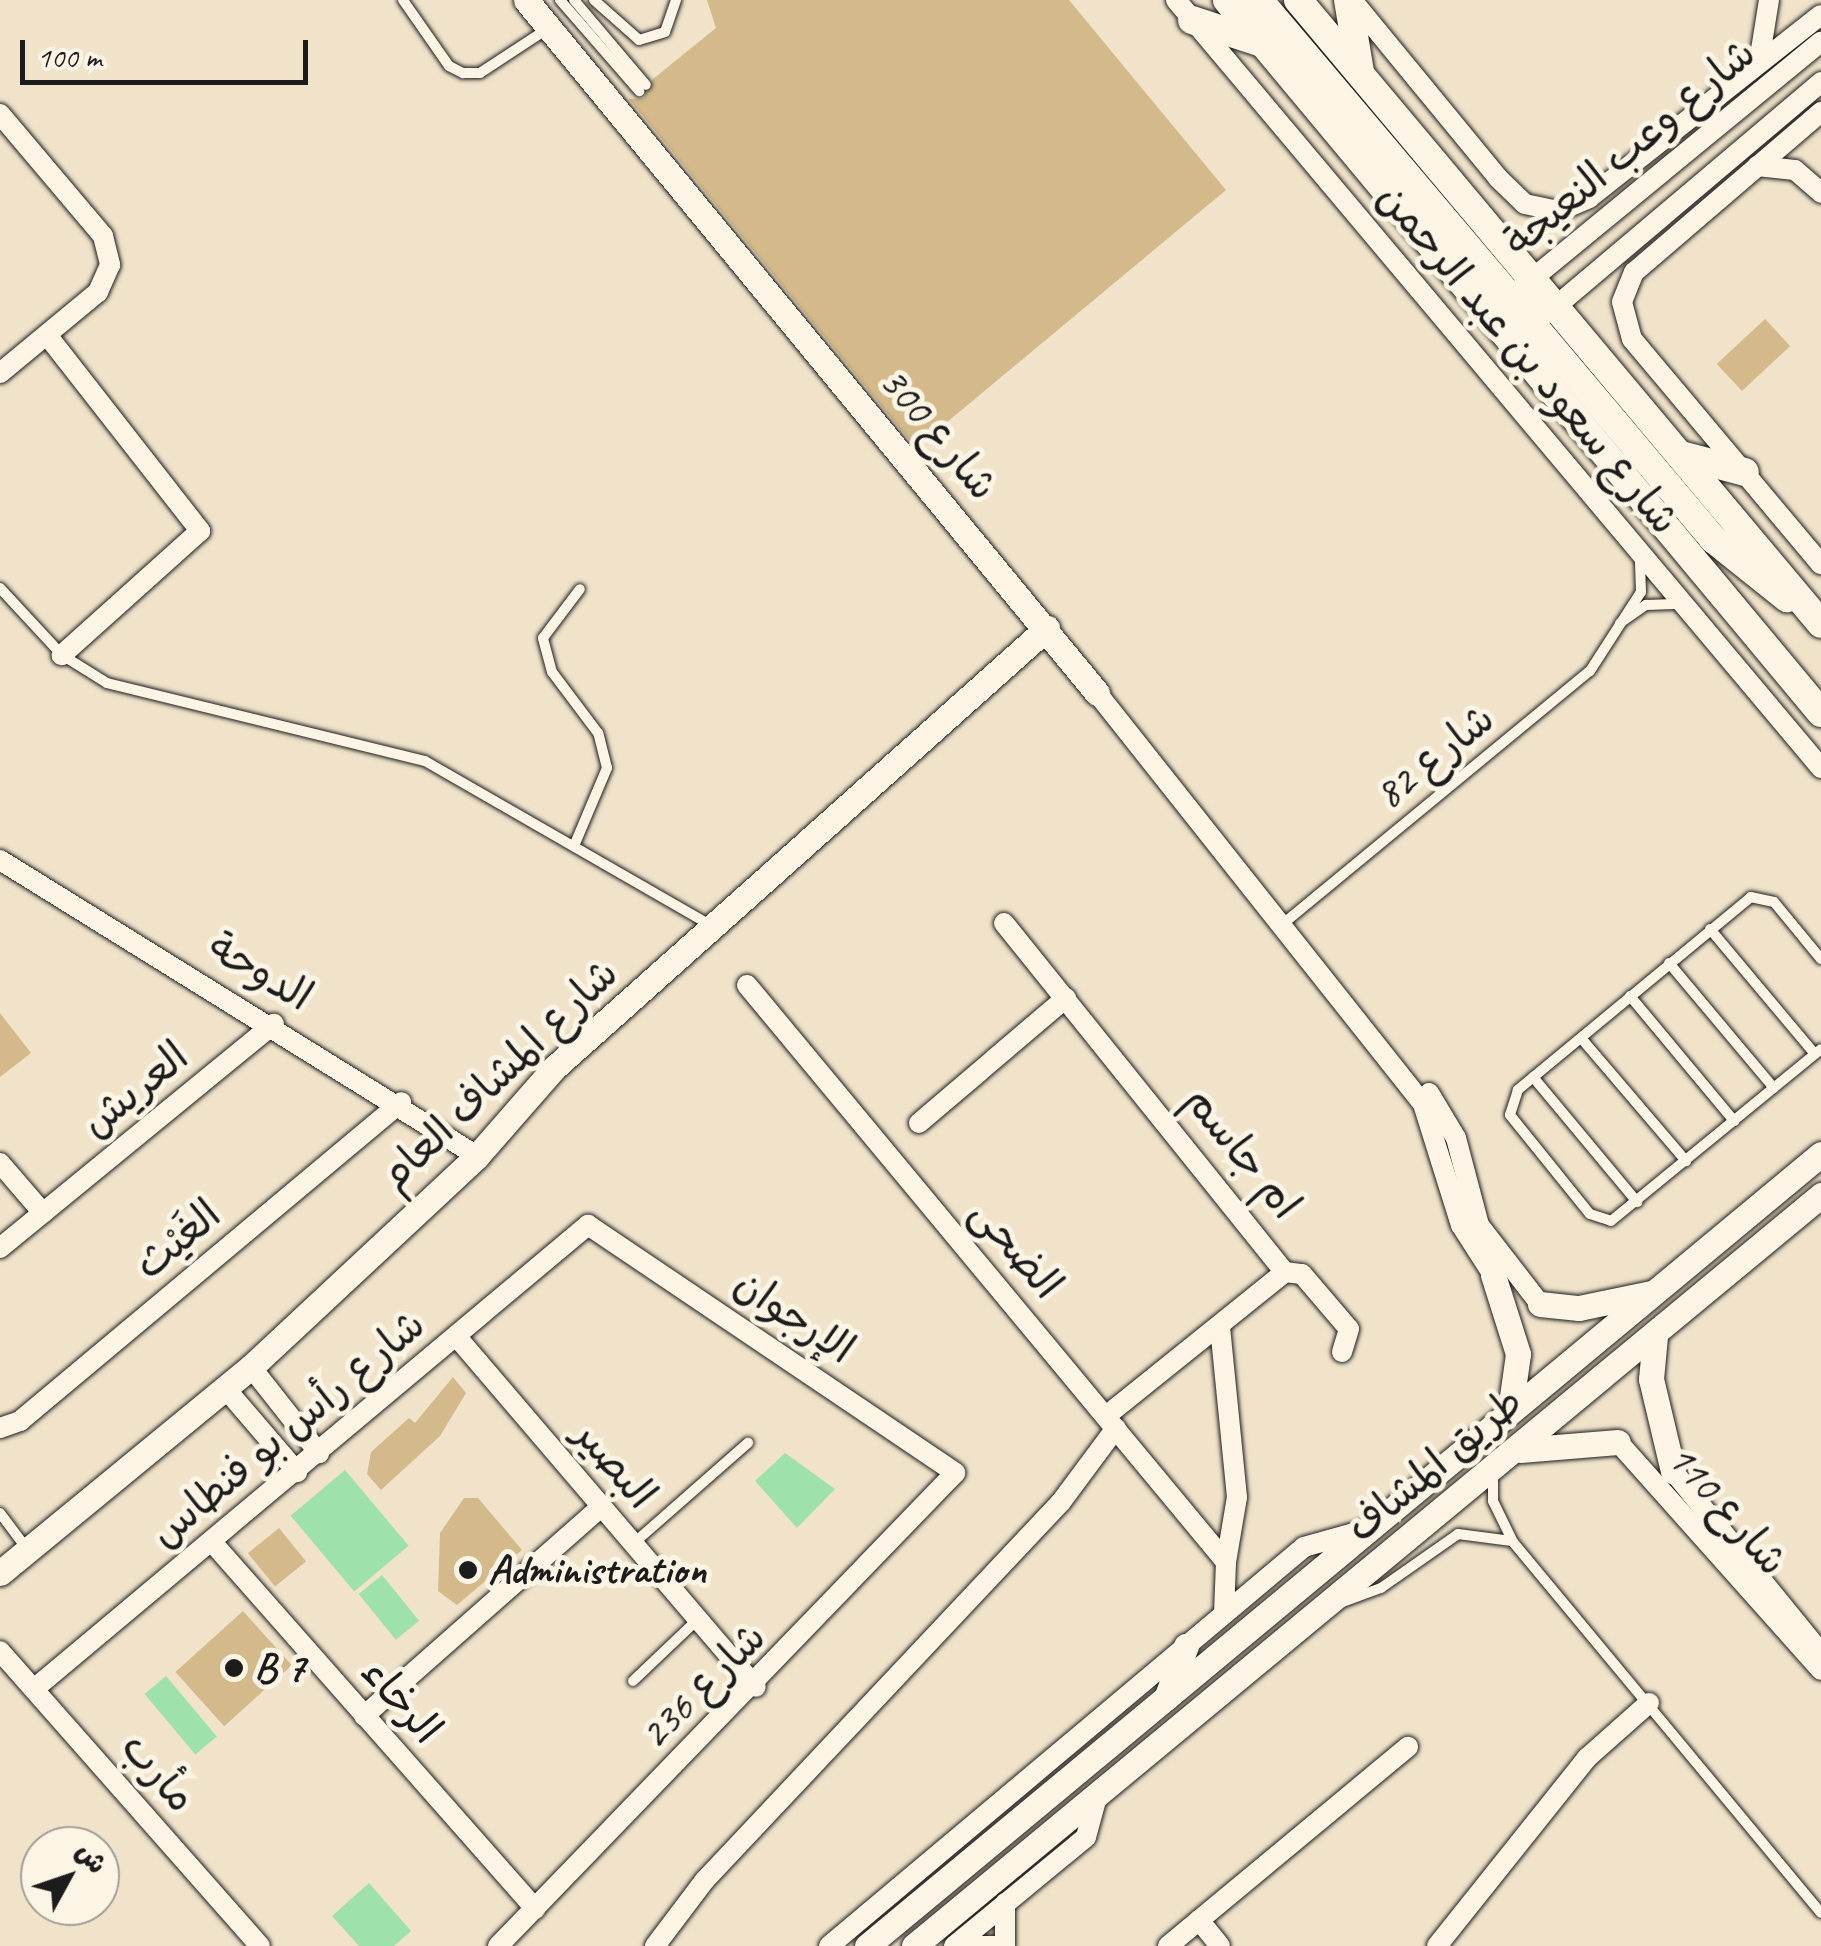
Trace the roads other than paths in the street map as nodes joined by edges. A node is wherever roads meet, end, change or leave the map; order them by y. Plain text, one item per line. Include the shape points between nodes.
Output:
1 (403, 0) edge
2 (526, 0) edge
3 (560, 0) edge
4 (574, 0) edge
5 (594, 0) edge
6 (676, 0) edge
7 (1227, 0) edge
8 (1259, 0) edge
9 (1298, 0) edge
10 (1350, 0) edge
11 (1769, 0) edge
12 (1184, 10) edge
13 (1815, 18) edge
14 (550, 27) junction
15 (1821, 42) edge
16 (1266, 44) junction
17 (1759, 59) junction
18 (1360, 74) junction
19 (1821, 82) edge
20 (0, 114) edge
21 (1813, 119) edge
22 (1757, 166) junction
23 (1806, 175) junction
24 (1736, 184) junction
25 (1695, 190) junction
26 (1821, 192) edge
27 (1510, 297) junction
28 (1555, 306) junction
29 (1522, 334) junction
30 (47, 335) junction
31 (0, 374) edge
32 (1682, 455) junction
33 (1745, 472) junction
34 (1638, 554) junction
35 (1821, 564) edge
36 (0, 588) edge
37 (580, 589) dead end
38 (1681, 604) junction
39 (1819, 621) edge
40 (1047, 628) junction
41 (1612, 630) junction
42 (62, 655) junction
43 (1098, 693) joint
44 (1818, 707) edge
45 (1821, 768) edge
46 (574, 846) junction
47 (8, 865) edge
48 (0, 884) edge
49 (1004, 923) dead end
50 (1284, 923) junction
51 (713, 926) junction
52 (1710, 929) junction
53 (1821, 959) edge
54 (1670, 963) junction
55 (747, 984) dead end
56 (1630, 996) junction
57 (1066, 998) junction
58 (1364, 1023) junction
59 (274, 1024) junction
60 (1581, 1038) junction
61 (1818, 1051) edge
62 (1533, 1078) junction
63 (1774, 1088) junction
64 (401, 1102) junction
65 (1734, 1121) junction
66 (920, 1123) dead end
67 (1821, 1154) edge
68 (476, 1156) junction
69 (1686, 1162) junction
70 (0, 1163) edge
71 (1821, 1195) edge
72 (1637, 1202) junction
73 (43, 1213) junction
74 (588, 1225) joint
75 (0, 1248) edge
76 (1285, 1272) junction
77 (1493, 1275) joint
78 (1666, 1288) junction
79 (1540, 1304) joint
80 (1220, 1327) junction
81 (1655, 1336) junction
82 (456, 1337) junction
83 (1342, 1352) dead end
84 (250, 1367) junction
85 (225, 1388) junction
86 (1510, 1410) junction
87 (1111, 1422) junction
88 (0, 1428) edge
89 (1618, 1442) joint
90 (748, 1443) dead end
91 (319, 1453) junction
92 (1502, 1461) junction
93 (1673, 1471) joint
94 (297, 1472) junction
95 (955, 1473) joint
96 (602, 1506) junction
97 (0, 1514) edge
98 (1372, 1528) junction
99 (212, 1542) junction
100 (1513, 1542) junction
101 (633, 1544) junction
102 (28, 1550) junction
103 (1226, 1562) junction
104 (1278, 1569) junction
105 (0, 1573) edge
106 (1329, 1604) junction
107 (1224, 1614) junction
108 (698, 1619) junction
109 (1186, 1646) junction
110 (0, 1651) edge
111 (1821, 1653) edge
112 (1821, 1670) edge
113 (632, 1681) dead end
114 (756, 1686) junction
115 (34, 1689) junction
116 (1165, 1700) junction
117 (1649, 1702) junction
118 (364, 1716) junction
119 (1408, 1747) dead end
120 (1098, 1793) junction
121 (1005, 1902) junction
122 (535, 1909) junction
123 (1821, 1913) edge
124 (1199, 1920) junction
125 (260, 1946) edge
126 (498, 1946) edge
127 (655, 1946) edge
128 (830, 1946) edge
129 (866, 1946) edge
130 (914, 1946) edge
131 (954, 1946) edge
132 (997, 1946) edge
133 (1005, 1946) edge
134 (1168, 1946) edge
135 (1220, 1946) edge
136 (1438, 1946) edge

1 - 14 lane via 448,66 463,73 480,73
2 - 14 street, شارع 300
3 - 4 lane via 642,88
5 - 6 lane via 639,40 665,32
7 - 16 main road, شارع سعود بن عبد الرحمن
8 - 27 main road
9 - 18 main road, شارع سعود بن عبد الرحمن
10 - 17 street, شارع وعب النعيجة via 1498,178 1544,210 1589,198
10 - 18 main road
11 - 13 street
11 - 17 street
12 - 16 main road
12 - 34 street, شارع سعود بن عبد الرحمن
13 - 17 street, شارع وعب النعيجة
14 - 40 street, شارع 300
15 - 27 street, شارع وعب النعيجة
16 - 27 main road, شارع سعود بن عبد الرحمن
18 - 27 main road, شارع سعود بن عبد الرحمن
19 - 25 street, شارع وعب النعيجة
20 - 30 street via 109,250 98,292
21 - 22 street
21 - 23 street
22 - 23 street
22 - 24 street
23 - 26 street
24 - 25 street
24 - 33 street via 1634,272 1622,302 1632,339
25 - 28 street, شارع وعب النعيجة
27 - 28 main road
27 - 29 main road
28 - 29 street, شارع وعب النعيجة
28 - 32 main road, شارع سعود بن عبد الرحمن
29 - 39 main road via 1713,538
29 - 44 main road, شارع سعود بن عبد الرحمن
30 - 31 street
30 - 42 street via 200,532
32 - 33 main road
32 - 39 main road, شارع سعود بن عبد الرحمن
33 - 35 street
34 - 38 street, شارع سعود بن عبد الرحمن
34 - 41 lane, شارع 82 via 1641,592
36 - 42 lane
37 - 46 lane via 558,606 544,638 552,672 598,733 607,768
38 - 41 lane via 1646,606
38 - 45 street, شارع سعود بن عبد الرحمن
40 - 43 street, شارع 300
40 - 51 street, شارع المشاف العام
41 - 50 lane, شارع 82 via 1590,671
42 - 46 lane via 107,683 175,706 388,746
43 - 50 street, شارع 300
46 - 51 lane
47 - 48 street
47 - 59 street, الدوحة
49 - 57 street, ام جاسم
50 - 58 street, شارع 300
51 - 68 street, شارع المشاف العام via 554,1068
52 - 53 lane via 1763,896
52 - 54 lane
52 - 61 lane
54 - 56 lane
54 - 63 lane
55 - 87 street, الضحى
56 - 60 lane
56 - 65 lane
57 - 66 street
57 - 76 street, ام جاسم
58 - 77 street via 1432,1119 1462,1225
58 - 79 street via 1443,1110 1479,1225
59 - 64 street, الدوحة
59 - 73 street, العريش
60 - 62 lane
60 - 69 lane
61 - 63 lane
62 - 72 lane
62 - 72 lane via 1512,1100 1513,1124 1594,1218 1617,1219
63 - 65 lane
64 - 68 street, الدوحة
64 - 88 street, الغَيْث via 20,1421
65 - 69 lane
67 - 78 street, طريق المشاف
68 - 84 street, شارع المشاف العام
69 - 72 lane
70 - 73 street
71 - 81 street, طريق المشاف
73 - 75 street, العريش
74 - 82 street, شارع رأس بو فنطاس
74 - 95 street, الإرجوان
76 - 80 street, ام جاسم
76 - 83 street via 1302,1274 1349,1329
77 - 86 street via 1518,1354
78 - 79 street via 1596,1306
78 - 86 street, طريق المشاف
80 - 87 street, ام جاسم
80 - 103 street via 1237,1497
81 - 92 street, طريق المشاف
81 - 93 street via 1651,1379
82 - 91 street, شارع رأس بو فنطاس
82 - 96 street, البصير
84 - 85 street, شارع المشاف العام
84 - 91 street
85 - 94 street
85 - 102 street, شارع المشاف العام
86 - 98 street, طريق المشاف
87 - 103 street, الضحى
87 - 127 street, ام جاسم via 1061,1502 705,1880
89 - 92 street via 1574,1439
89 - 112 street, شارع 110
90 - 101 lane
91 - 94 street, شارع رأس بو فنطاس
92 - 100 lane via 1493,1501
92 - 106 street, طريق المشاف
93 - 111 street, شارع 110
94 - 99 street, شارع رأس بو فنطاس
95 - 114 street, شارع 236
96 - 101 street, البصير
96 - 118 street
97 - 102 lane
98 - 104 street, طريق المشاف via 1329,1534
98 - 116 street, طريق المشاف
99 - 115 street, شارع رأس بو فنطاس
99 - 118 street, الرخاء
100 - 106 lane via 1458,1534 1381,1588
100 - 117 lane
101 - 108 street, البصير
102 - 105 street, شارع المشاف العام
103 - 104 street
103 - 107 street
104 - 107 street, طريق المشاف
106 - 120 street, طريق المشاف
107 - 109 street, طريق المشاف
108 - 113 lane
108 - 114 street, البصير
109 - 116 street
109 - 128 street, طريق المشاف
110 - 115 street, مأرب
114 - 122 street, شارع 236
115 - 125 street, مأرب
116 - 129 street, طريق المشاف
117 - 123 lane
117 - 136 street via 1587,1758
118 - 122 street, الرخاء
119 - 124 street
120 - 121 street via 1086,1837
120 - 130 street, طريق المشاف
121 - 131 street
121 - 133 street
122 - 126 street, شارع 236
124 - 134 street
124 - 135 street
131 - 132 street

